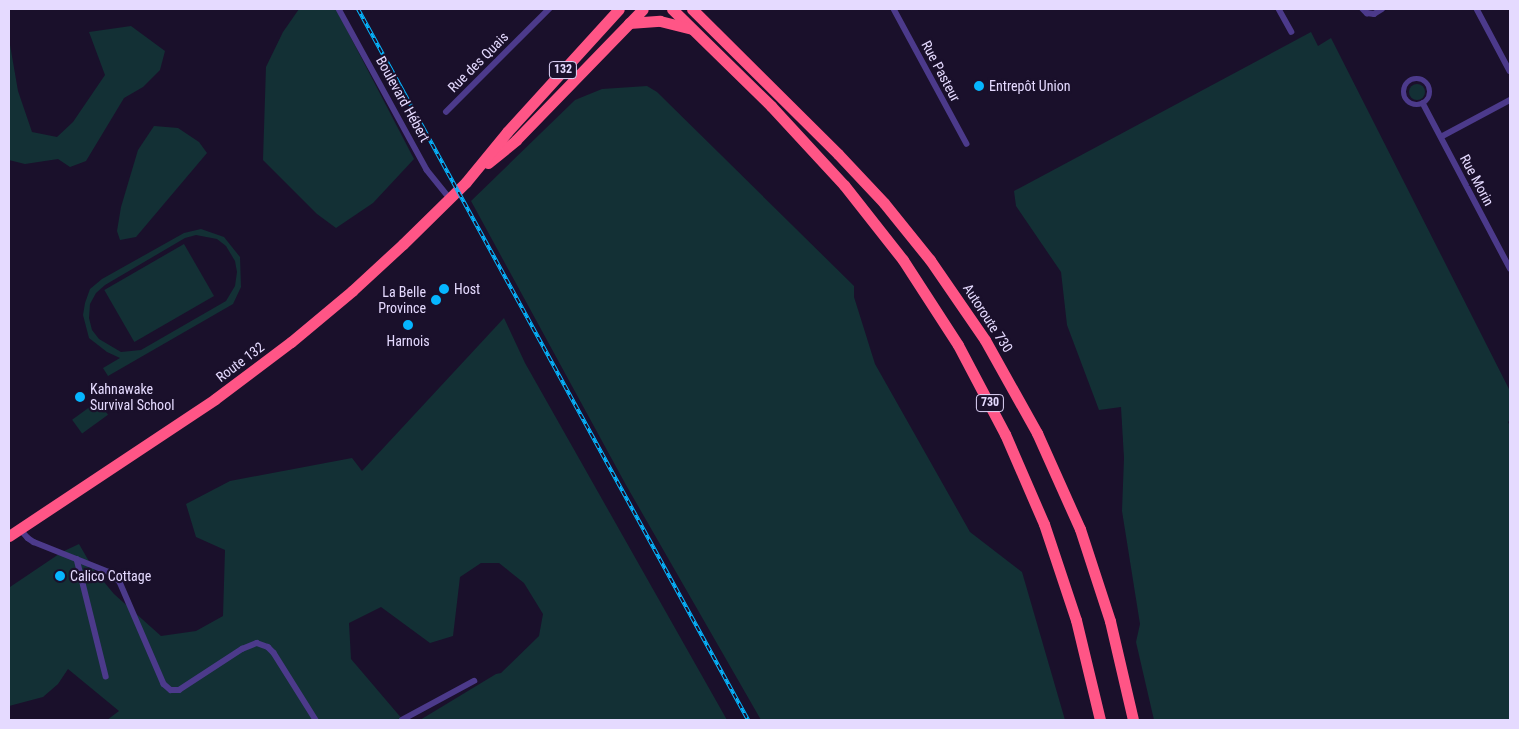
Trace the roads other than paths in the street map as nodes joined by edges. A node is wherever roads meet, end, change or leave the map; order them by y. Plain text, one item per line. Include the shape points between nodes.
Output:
1 (339, 9) edge
2 (549, 9) edge
3 (619, 9) edge
4 (643, 9) edge
5 (672, 9) edge
6 (692, 9) edge
7 (702, 9) edge
8 (894, 9) edge
9 (1279, 9) edge
10 (1363, 9) edge
11 (1382, 9) edge
12 (1477, 9) edge
13 (629, 23) junction
14 (708, 25) junction
15 (694, 30) junction
16 (1292, 32) dead end
17 (1510, 71) edge
18 (1510, 100) edge
19 (1423, 103) junction
20 (446, 112) dead end
21 (1440, 137) junction
22 (967, 144) dead end
23 (466, 182) junction
24 (450, 198) junction
25 (1510, 268) edge
26 (20, 528) junction
27 (9, 536) edge
28 (77, 559) junction
29 (106, 676) dead end
30 (474, 680) dead end
31 (316, 720) edge
32 (402, 720) edge
33 (1100, 720) edge
34 (1133, 720) edge

1 - 24 street, Boulevard Hébert via 427,170
2 - 20 street, Rue des Quais
3 - 23 highway, Route 132 / 132
4 - 13 highway, Route 132 / 132
5 - 15 highway, 730
6 - 14 highway, Autoroute 730 / 730
7 - 14 highway
8 - 22 street, Rue Pasteur
9 - 16 street
10 - 11 street via 1370,14
12 - 17 street
13 - 15 highway via 660,21
13 - 23 highway, Route 132 / 132 via 516,140
14 - 34 highway, Autoroute 730 / 730 via 884,203 939,272 989,347 1037,433 1080,529 1112,629
15 - 33 highway, 730 via 789,124 850,192 903,260 958,345 1006,434 1040,514 1076,620
18 - 21 street
19 - 19 street, Rue Morin via 1411,104 1405,98 1404,90 1411,80 1420,79 1427,84 1430,92
19 - 21 street, Rue Morin
21 - 25 street, Rue Morin
23 - 24 highway, Route 132 / 132
24 - 26 highway, Route 132 / 132 via 369,276 272,357 191,416
26 - 27 highway, Route 132 / 132
26 - 28 street via 34,542
28 - 29 street
28 - 31 street via 109,572 120,582 164,684 171,690 180,690 242,649 257,644 274,652
30 - 32 street

